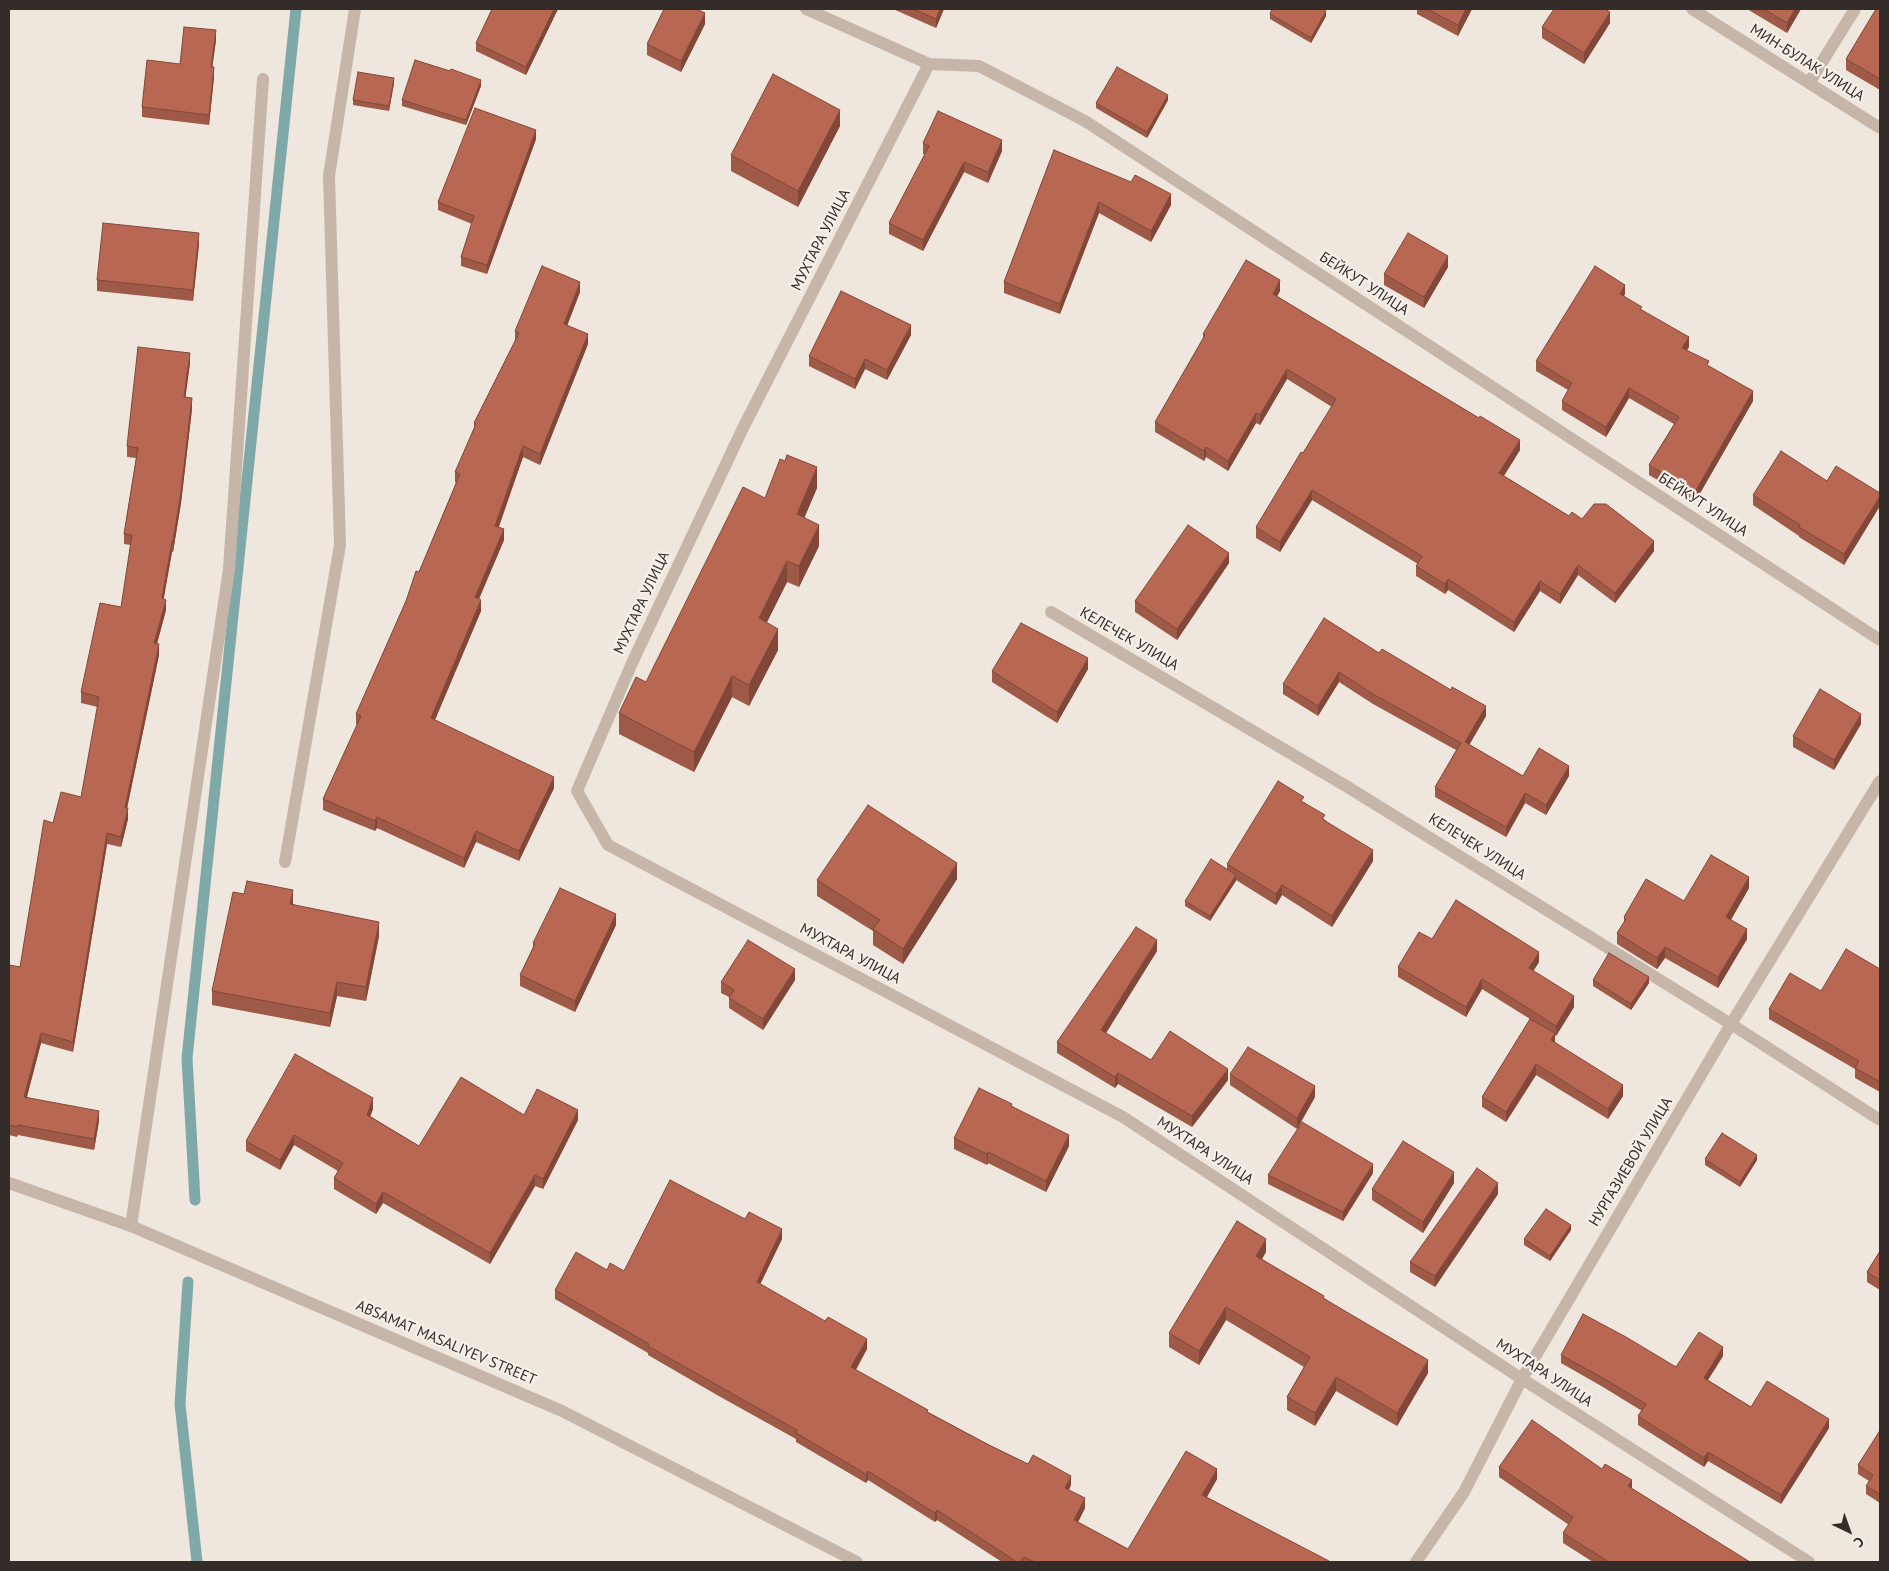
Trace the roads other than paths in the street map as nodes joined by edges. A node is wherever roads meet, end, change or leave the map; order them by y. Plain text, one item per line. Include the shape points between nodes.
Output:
1 (355, 9) edge
2 (806, 9) edge
3 (1692, 9) edge
4 (1855, 9) edge
5 (929, 64) junction
6 (262, 79) dead end
7 (1809, 83) junction
8 (1880, 128) edge
9 (1051, 612) dead end
10 (1880, 640) edge
11 (1880, 781) edge
12 (285, 862) dead end
13 (1731, 1024) junction
14 (1880, 1120) edge
15 (9, 1183) edge
16 (131, 1226) junction
17 (1522, 1379) junction
18 (857, 1562) edge
19 (1416, 1562) edge
20 (1809, 1562) edge

1 - 12 street via 329,176 340,545
2 - 5 street, БЕЙКУТ УЛИЦА
3 - 7 street, МИН-БУЛАК УЛИЦА
4 - 7 street
5 - 10 street, БЕЙКУТ УЛИЦА via 980,66 1084,121
5 - 17 street, МУХТАРА УЛИЦА via 743,428 632,663 577,790 608,845 1123,1116
6 - 16 street via 228,569
7 - 8 street, МИН-БУЛАК УЛИЦА
9 - 13 street, КЕЛЕЧЕК УЛИЦА via 1346,786
11 - 13 street, НУРГАЗИЕВОЙ УЛИЦА
13 - 14 street, КЕЛЕЧЕК УЛИЦА
13 - 17 street, НУРГАЗИЕВОЙ УЛИЦА
15 - 16 street, ABSAMAT MASALIYEV STREET
16 - 18 street, ABSAMAT MASALIYEV STREET via 562,1411
17 - 19 street, НУРГАЗИЕВОЙ УЛИЦА via 1464,1492
17 - 20 street, МУХТАРА УЛИЦА

